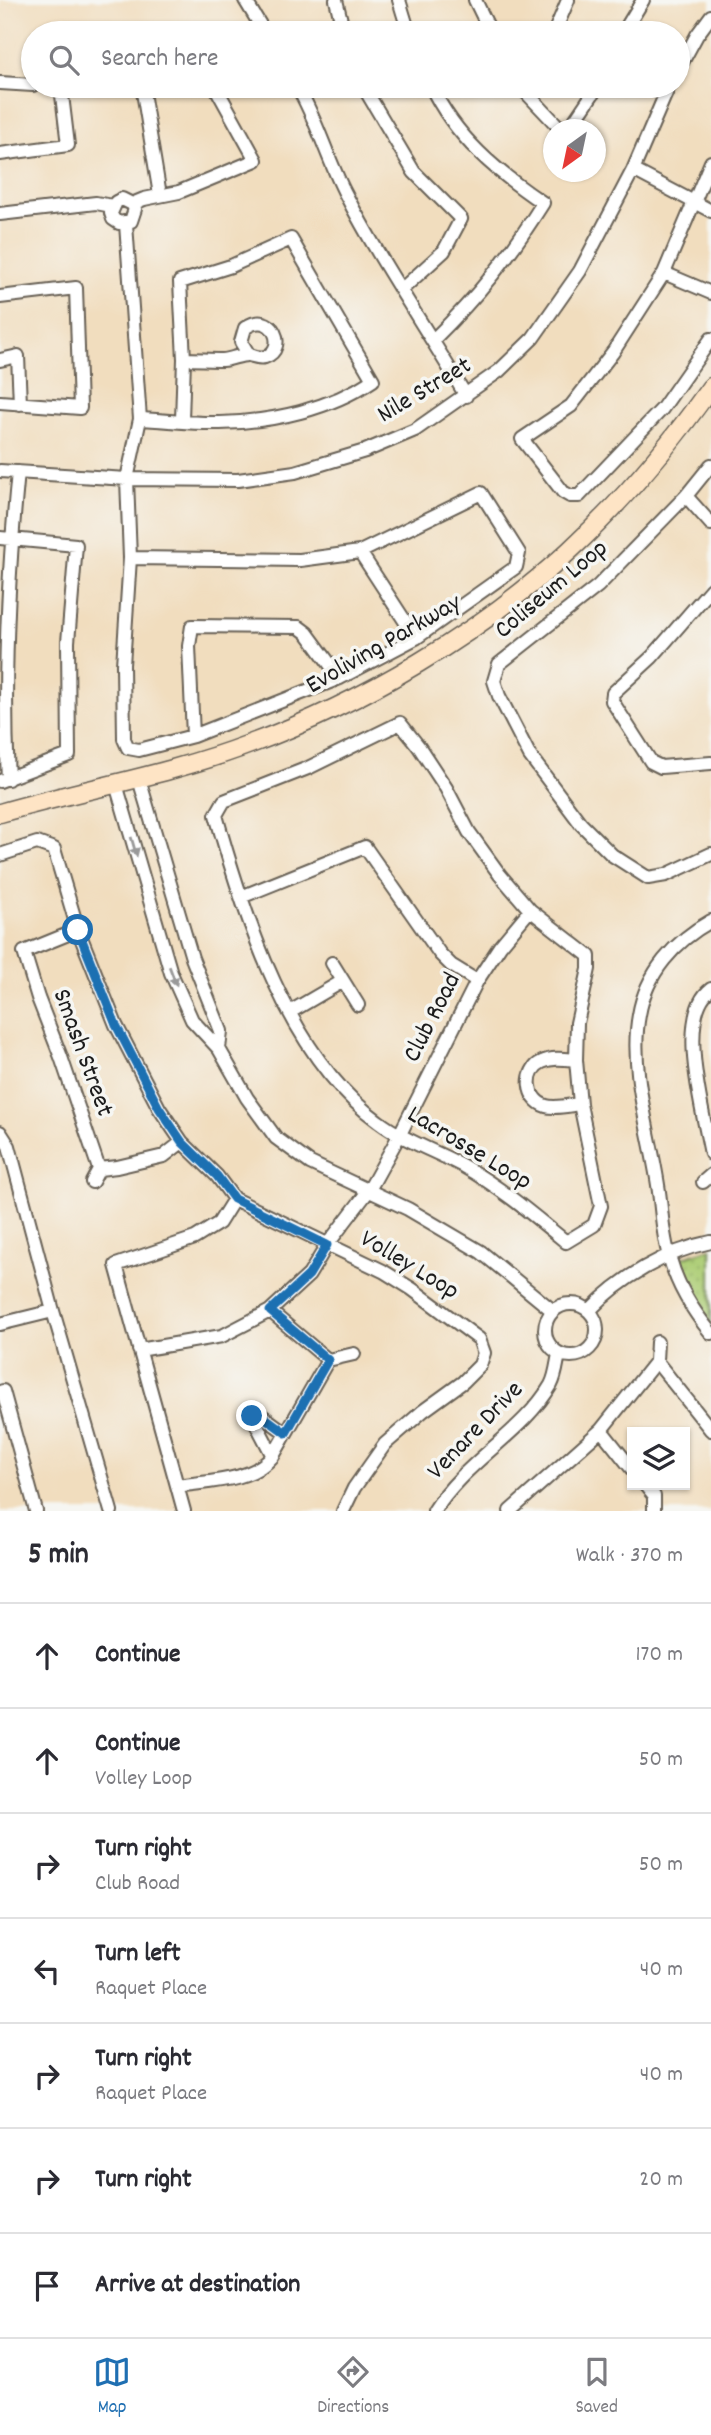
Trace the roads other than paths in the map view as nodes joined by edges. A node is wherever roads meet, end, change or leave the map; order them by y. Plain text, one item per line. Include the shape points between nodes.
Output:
1 (245, 0) edge
2 (336, 0) edge
3 (399, 0) edge
4 (475, 0) edge
5 (568, 0) edge
6 (643, 0) edge
7 (711, 16) edge
8 (258, 21) edge
9 (341, 21) edge
10 (405, 21) edge
11 (485, 21) edge
12 (559, 21) edge
13 (631, 21) edge
14 (690, 47) edge
15 (0, 83) edge
16 (21, 84) edge
17 (62, 98) edge
18 (144, 98) edge
19 (222, 98) edge
20 (304, 98) edge
21 (370, 98) edge
22 (437, 98) edge
23 (531, 98) edge
24 (590, 98) edge
25 (660, 98) edge
26 (0, 154) edge
27 (711, 162) edge
28 (634, 170) junction
29 (160, 195) junction
30 (694, 202) junction
31 (132, 204) junction
32 (112, 206) junction
33 (711, 211) edge
34 (0, 214) edge
35 (126, 224) junction
36 (664, 273) junction
37 (401, 290) junction
38 (711, 293) edge
39 (0, 297) edge
40 (711, 339) edge
41 (433, 340) junction
42 (248, 355) dead end
43 (184, 359) junction
44 (0, 360) edge
45 (711, 387) edge
46 (466, 396) junction
47 (0, 402) edge
48 (20, 404) junction
49 (140, 419) junction
50 (182, 420) junction
51 (711, 465) edge
52 (0, 471) edge
53 (18, 472) junction
54 (127, 479) junction
55 (686, 496) junction
56 (711, 524) edge
57 (6, 538) edge
58 (360, 552) junction
59 (130, 558) junction
60 (711, 589) edge
61 (416, 638) junction
62 (340, 678) junction
63 (3, 718) edge
64 (192, 736) junction
65 (711, 763) edge
66 (139, 779) junction
67 (4, 780) edge
68 (116, 784) junction
69 (145, 800) junction
70 (123, 808) junction
71 (0, 813) edge
72 (711, 854) edge
73 (0, 855) edge
74 (172, 893) junction
75 (241, 897) junction
76 (149, 900) junction
77 (530, 910) junction
78 (711, 921) edge
79 (78, 930) junction
80 (332, 962) dead end
81 (343, 981) junction
82 (477, 981) junction
83 (711, 989) edge
84 (358, 1005) dead end
85 (290, 1012) junction
86 (219, 1049) junction
87 (576, 1060) junction
88 (580, 1104) junction
89 (0, 1132) edge
90 (400, 1134) junction
91 (182, 1142) junction
92 (711, 1154) edge
93 (99, 1169) junction
94 (92, 1182) dead end
95 (369, 1190) junction
96 (234, 1199) junction
97 (711, 1242) edge
98 (327, 1245) junction
99 (669, 1256) junction
100 (52, 1311) junction
101 (270, 1311) junction
102 (553, 1311) junction
103 (589, 1311) junction
104 (1, 1322) edge
105 (711, 1333) edge
106 (657, 1342) dead end
107 (139, 1350) junction
108 (354, 1354) dead end
109 (559, 1354) junction
110 (328, 1360) junction
111 (656, 1361) junction
112 (0, 1392) edge
113 (601, 1430) junction
114 (711, 1430) edge
115 (286, 1433) junction
116 (273, 1457) junction
117 (627, 1463) edge
118 (177, 1486) junction
119 (649, 1490) edge
120 (36, 1511) edge
121 (111, 1511) edge
122 (184, 1511) edge
123 (343, 1511) edge
124 (434, 1511) edge
125 (510, 1511) edge
126 (654, 1511) edge

1 - 8 street
2 - 9 street
3 - 10 street
4 - 11 street
5 - 12 street
6 - 13 street
7 - 14 street
15 - 16 street
17 - 26 street via 68,145
18 - 29 street
19 - 29 street via 256,160 179,192
20 - 37 street via 343,191
21 - 37 street via 414,172 461,219 444,251
22 - 41 street via 484,159 543,203 482,291
23 - 24 street via 556,125 569,129
25 - 28 street, Nile Street
27 - 30 street
28 - 30 street
28 - 46 street, Nile Street via 580,271 533,338
29 - 31 street
30 - 33 street
30 - 36 street
31 - 32 street via 122,200
31 - 35 street via 135,216
32 - 34 street via 96,203
32 - 35 street via 113,219
35 - 49 street
36 - 38 street
36 - 40 street via 570,406 522,439 563,492 579,496 633,442 662,410
37 - 41 street
39 - 48 street via 76,288 80,408
41 - 46 street
42 - 43 street via 225,360
43 - 50 street
43 - 50 street via 180,282 292,239 373,380 352,395 289,415 219,423
44 - 48 street via 18,356
45 - 66 street, Evoliving Parkway via 663,452 579,542 452,641 373,688 290,729
46 - 54 street, Nile Street via 415,430 295,472 238,480
47 - 48 street
49 - 50 street
49 - 54 street
51 - 55 street, Coliseum Loop
52 - 53 street, Nile Street
53 - 54 street, Nile Street
53 - 57 street
54 - 59 street
55 - 56 street
55 - 72 street, Coliseum Loop via 598,586 499,664 494,681 530,756 581,824 612,855 648,878
57 - 63 street
57 - 67 street via 76,545 68,642 69,755
58 - 59 street via 300,560
58 - 61 street
58 - 61 street via 481,493 519,553 516,567
59 - 64 street via 124,740 130,750
60 - 65 street via 652,657 613,693 612,701 650,762 661,767
61 - 62 street
62 - 64 street
62 - 64 street via 299,627 192,626
63 - 67 street
66 - 68 street, Evoliving Parkway
66 - 69 street
68 - 70 street
68 - 71 street, Evoliving Parkway
69 - 70 street
69 - 74 street
70 -> 76 street
73 - 79 street via 37,843 54,849
74 - 76 street
74 - 86 street via 221,1031
75 - 77 street, Lacrosse Loop via 216,815 224,801 308,768 400,723 446,788 469,832
75 - 82 street via 365,848 440,954
75 - 85 street, Lacrosse Loop
76 -> 86 street via 171,973 192,1020
77 - 82 street, Club Road
77 - 87 street, Lacrosse Loop via 589,957 577,1023
78 - 99 street via 672,949 645,991 638,1016 638,1065
79 - 91 street via 116,1025
79 - 93 street, Smash Street via 19,948
80 - 81 street
81 - 84 street
81 - 85 street
82 - 90 street, Club Road
83 - 92 street via 693,1021 692,1044
85 - 90 street, Lacrosse Loop via 334,1080 361,1109
86 - 95 street via 276,1138 310,1164
87 - 88 street, Lacrosse Loop
87 - 88 street via 540,1063 531,1073 529,1086 535,1099 547,1106
88 - 90 street, Lacrosse Loop via 601,1206 594,1225 566,1248 506,1192
89 - 100 street via 9,1146
90 - 95 street, Club Road
91 - 93 street via 164,1156
91 - 96 street
93 - 94 street
95 - 98 street, Club Road
95 - 102 street via 481,1252
96 - 98 street, Volley Loop
96 - 107 street via 219,1223 195,1238 114,1260
97 - 99 street
98 - 101 street, Club Road via 309,1275
98 - 123 street, Volley Loop via 412,1289 469,1330 484,1353 480,1365 463,1382 385,1444
99 - 103 street via 604,1295
99 - 105 street via 682,1293
100 - 104 street
100 - 121 street
101 - 107 street, Club Road via 222,1336
101 - 110 street
102 - 103 street via 575,1304
102 - 109 street via 544,1334
103 - 109 street via 597,1334 590,1349 575,1356
106 - 111 street
107 - 118 street
108 - 110 street
109 - 124 street, Venare Drive via 552,1383 533,1409 457,1481
110 - 115 street
111 - 113 street
111 - 114 street
112 - 120 street
113 - 117 street
113 - 125 street
115 - 116 street
115 - 116 street via 257,1412 252,1416
116 - 118 street via 253,1473
118 - 122 street
119 - 126 street

